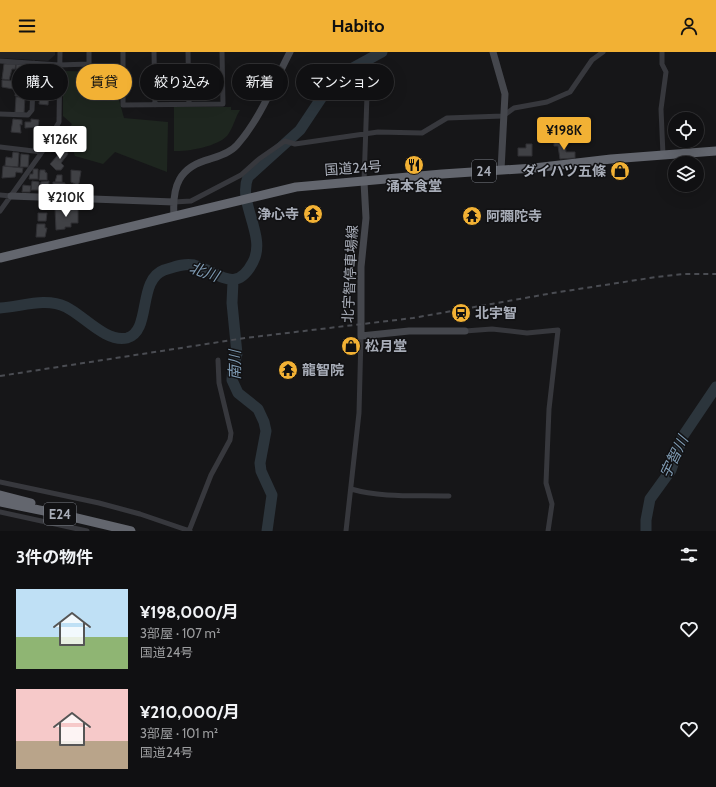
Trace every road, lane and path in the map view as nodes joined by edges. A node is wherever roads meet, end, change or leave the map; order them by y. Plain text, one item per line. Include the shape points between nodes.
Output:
1 (60, 52) edge
2 (89, 52) edge
3 (123, 52) edge
4 (154, 52) edge
5 (188, 52) edge
6 (222, 52) edge
7 (290, 52) edge
8 (493, 52) edge
9 (603, 52) edge
10 (662, 52) edge
11 (0, 61) edge
12 (34, 63) junction
13 (46, 64) edge
14 (59, 64) edge
15 (68, 65) edge
16 (59, 100) edge
17 (367, 100) edge
18 (189, 104) junction
19 (155, 105) junction
20 (0, 114) edge
21 (503, 116) junction
22 (366, 135) junction
23 (0, 147) edge
24 (716, 150) edge
25 (42, 152) junction
26 (663, 155) junction
27 (501, 170) junction
28 (364, 182) junction
29 (0, 195) edge
30 (11, 196) junction
31 (174, 202) junction
32 (0, 212) edge
33 (174, 216) junction
34 (0, 258) edge
35 (465, 331) joint
36 (361, 336) junction
37 (218, 360) dead end
38 (0, 482) edge
39 (351, 489) junction
40 (0, 495) edge
41 (449, 496) dead end
42 (0, 502) edge
43 (0, 512) edge
44 (119, 527) junction
45 (86, 531) edge
46 (131, 531) edge
47 (190, 531) edge
48 (346, 531) edge
49 (548, 531) edge

1 - 14 street
2 - 15 street via 89,64
3 - 19 street via 123,105
4 - 19 street
5 - 18 street
6 - 18 street via 223,104
7 - 31 main road via 236,147 185,169 180,177
8 - 21 main road via 505,94
9 - 21 street via 592,60 570,92 547,102 514,108
10 - 26 street via 662,64 666,72 660,109
11 - 12 street
12 - 13 street
12 - 20 street via 32,110 23,116
16 - 25 street via 59,122
17 - 22 street
18 - 19 street
21 - 22 street via 447,118 422,133 378,132
21 - 27 main road
22 - 28 street
22 - 31 street via 295,144 285,141 259,159 242,175 191,201
23 - 25 street
24 - 26 highway, 国道24号 / 24
25 - 30 street
26 - 27 highway, 国道24号 / 24
27 - 28 highway, 国道24号 / 24
28 - 33 highway, 国道24号 / 24 via 296,187
28 - 36 main road, 北宇智停車場線 via 366,218 360,266
29 - 30 street
30 - 31 main road
30 - 32 street
31 - 33 main road
33 - 34 highway, 国道24号 / 24
35 - 36 main road, 北宇智停車場線 via 409,331
35 - 49 street via 492,329 527,333 558,330 549,409 546,482 552,504
36 - 39 street via 359,413
37 - 47 street via 219,383 232,433 211,475
38 - 47 street via 99,502
39 - 41 street via 379,495
39 - 48 street
40 - 44 highway
42 - 44 highway, E24
43 - 45 street
44 - 46 highway, E24

